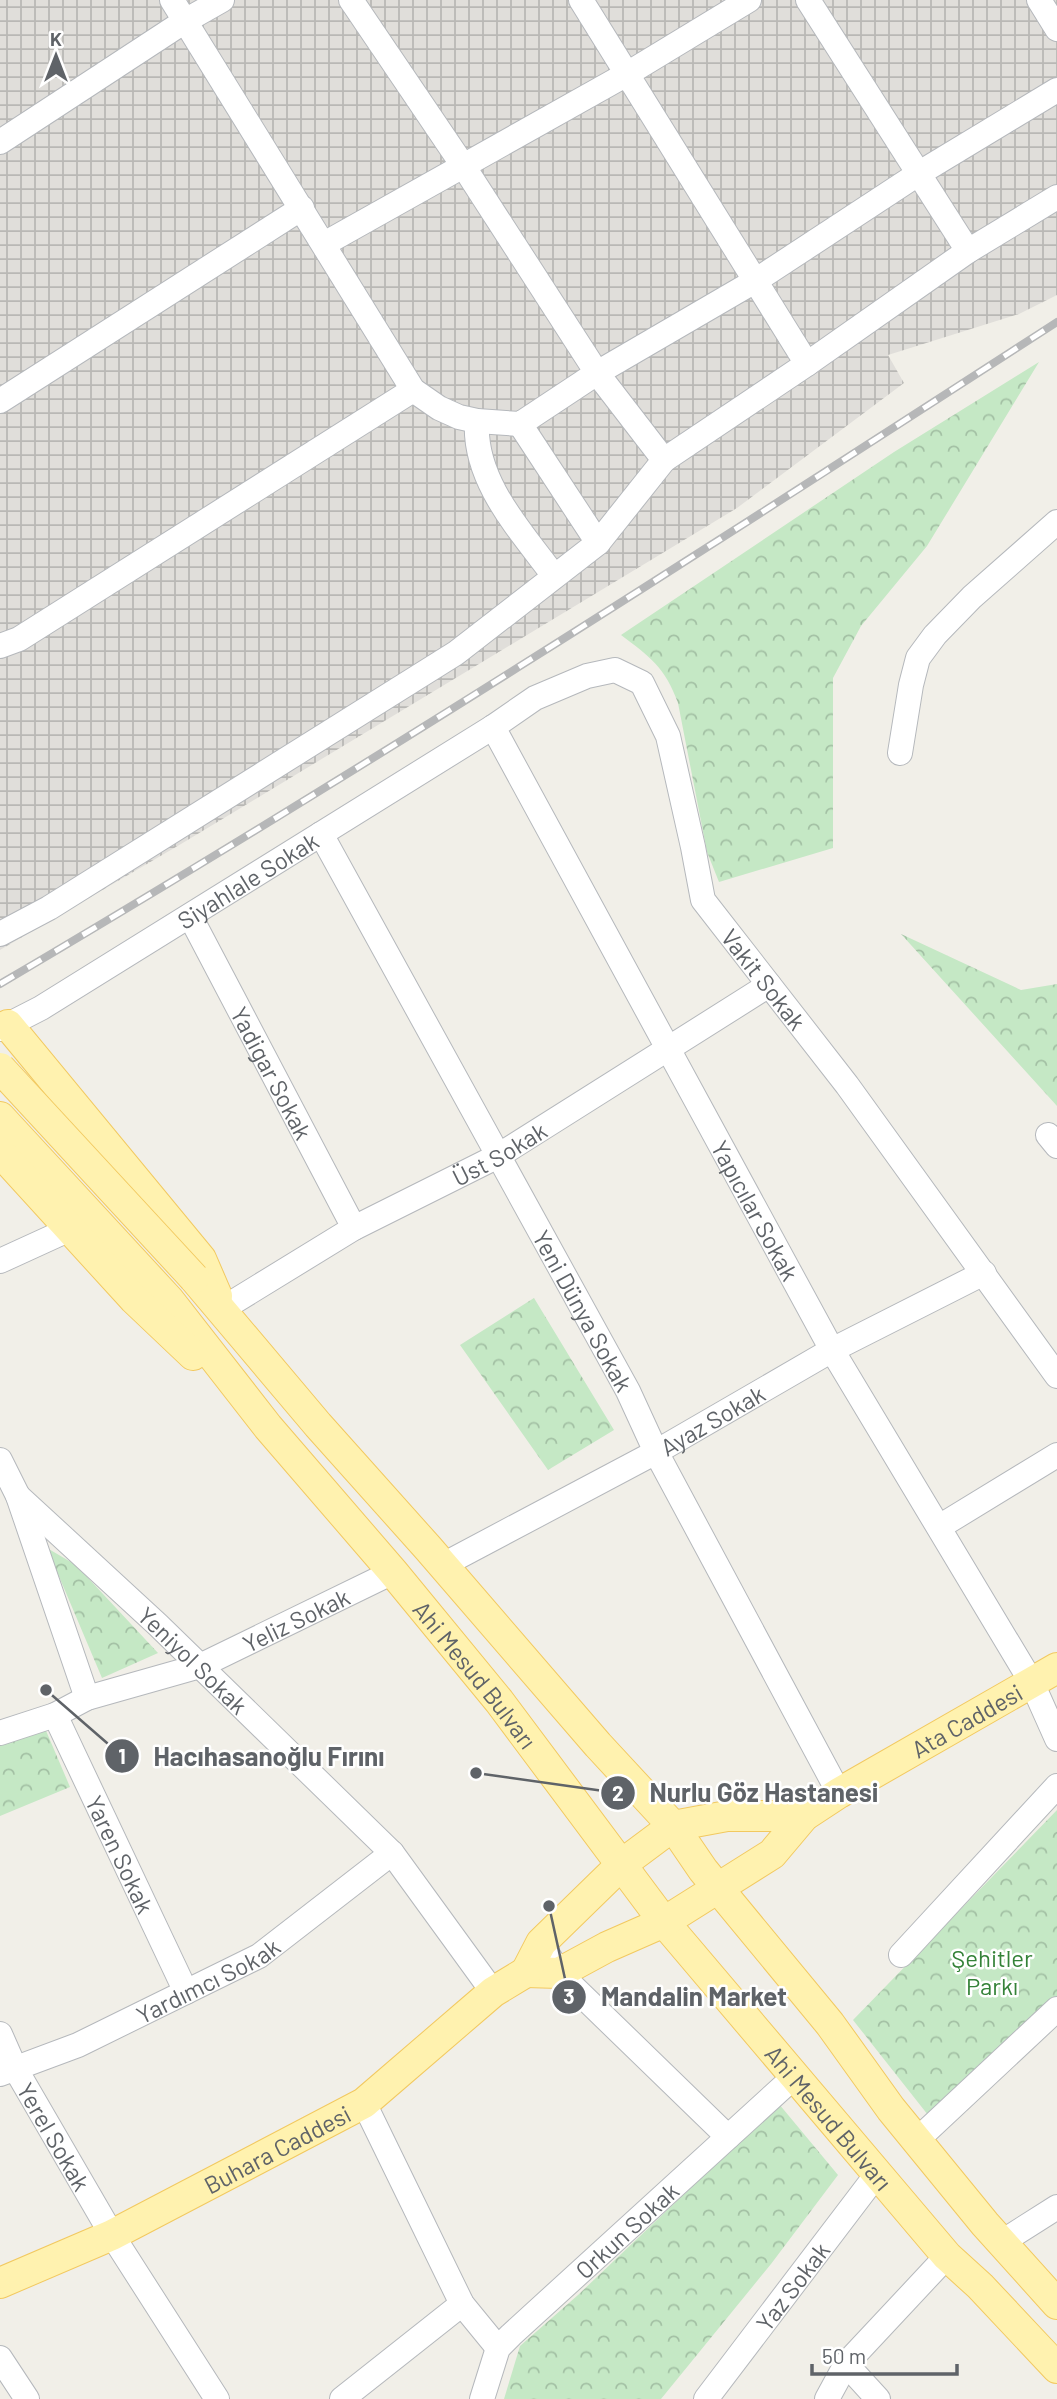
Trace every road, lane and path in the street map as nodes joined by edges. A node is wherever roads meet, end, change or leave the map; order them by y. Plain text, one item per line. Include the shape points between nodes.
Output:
1 (172, 0) edge
2 (222, 0) edge
3 (351, 0) edge
4 (581, 0) edge
5 (749, 0) edge
6 (808, 0) edge
7 (1039, 0) edge
8 (185, 22) junction
9 (1057, 29) edge
10 (627, 74) junction
11 (1057, 90) edge
12 (3, 133) edge
13 (464, 167) junction
14 (918, 174) junction
15 (1057, 197) edge
16 (302, 208) junction
17 (324, 244) junction
18 (968, 251) junction
19 (755, 281) junction
20 (807, 365) junction
21 (597, 373) junction
22 (413, 390) junction
23 (0, 401) edge
24 (477, 421) junction
25 (520, 424) junction
26 (664, 460) junction
27 (1057, 522) edge
28 (598, 543) junction
29 (555, 576) junction
30 (0, 646) edge
31 (494, 727) junction
32 (901, 752) dead end
33 (321, 834) junction
34 (190, 916) junction
35 (0, 934) edge
36 (769, 985) junction
37 (4, 1027) edge
38 (666, 1048) junction
39 (0, 1068) edge
40 (65, 1092) junction
41 (0, 1096) edge
42 (0, 1117) edge
43 (0, 1152) edge
44 (498, 1156) junction
45 (354, 1228) junction
46 (70, 1229) junction
47 (0, 1261) edge
48 (984, 1273) junction
49 (222, 1309) junction
50 (832, 1350) junction
51 (1057, 1376) edge
52 (268, 1427) junction
53 (656, 1452) junction
54 (1057, 1455) edge
55 (0, 1460) edge
56 (18, 1496) junction
57 (939, 1527) junction
58 (443, 1565) junction
59 (393, 1572) junction
60 (200, 1666) junction
61 (1057, 1668) edge
62 (1032, 1683) junction
63 (87, 1698) junction
64 (55, 1715) junction
65 (0, 1733) edge
66 (1057, 1739) edge
67 (1057, 1786) edge
68 (839, 1793) junction
69 (804, 1816) junction
70 (673, 1826) junction
71 (392, 1853) junction
72 (622, 1864) junction
73 (719, 1889) junction
74 (664, 1922) junction
75 (541, 1943) junction
76 (901, 1955) dead end
77 (526, 1972) junction
78 (559, 1973) junction
79 (186, 1992) junction
80 (493, 1992) junction
81 (1057, 2009) edge
82 (0, 2034) edge
83 (8, 2071) edge
84 (795, 2076) junction
85 (364, 2103) junction
86 (728, 2137) junction
87 (917, 2140) junction
88 (877, 2174) junction
89 (1057, 2207) edge
90 (112, 2235) junction
91 (1002, 2242) junction
92 (947, 2256) junction
93 (0, 2283) edge
94 (1057, 2304) edge
95 (462, 2305) junction
96 (498, 2348) junction
97 (0, 2358) edge
98 (846, 2364) junction
99 (1057, 2368) edge
100 (27, 2399) edge
101 (217, 2399) edge
102 (342, 2399) edge
103 (482, 2399) edge
104 (706, 2399) edge
105 (827, 2399) edge
106 (878, 2399) edge

1 - 8 street
2 - 8 street
3 - 13 street
4 - 10 street
5 - 10 street
6 - 14 street
7 - 9 street
8 - 12 street
8 - 16 street
10 - 13 street
10 - 19 street
11 - 14 street
13 - 17 street
13 - 21 street
14 - 18 street
14 - 19 street
15 - 18 street
16 - 17 street
16 - 23 street
17 - 22 street
18 - 20 street
19 - 20 street
19 - 21 street
20 - 26 street
21 - 25 street
21 - 26 street
22 - 24 street via 439,408
22 - 30 street via 19,639
24 - 25 street
24 - 29 street via 483,469
25 - 28 street
26 - 28 street
27 - 32 street via 972,597 918,658
28 - 29 street
29 - 35 street via 456,653 49,908
31 - 33 street, Siyahlale Sokak
31 - 36 street, Vakit Sokak via 535,698 587,676 615,670 642,683 668,736 703,900
31 - 38 street, Yapıcılar Sokak
33 - 34 street, Siyahlale Sokak
33 - 44 street, Yeni Dünya Sokak
34 - 37 street, Siyahlale Sokak
34 - 45 street, Yadigar Sokak
36 - 38 street, Üst Sokak
36 - 48 street, Vakit Sokak
37 - 40 main road
38 - 44 street, Üst Sokak
38 - 50 street, Yapıcılar Sokak
39 - 49 main road, Ahi Mesud Bulvarı, bridge
40 - 41 main road via 28,1076
40 - 49 main road via 201,1259
42 - 52 main road, Ahi Mesud Bulvarı via 169,1300
43 - 46 main road
44 - 45 street, Üst Sokak
44 - 53 street, Yeni Dünya Sokak via 628,1391
45 - 49 street, Üst Sokak
46 - 47 street
46 - 52 main road via 134,1299
48 - 50 street, Ayaz Sokak
48 - 51 street, Vakit Sokak
49 - 58 main road, Ahi Mesud Bulvarı
50 - 53 street, Ayaz Sokak
50 - 57 street, Yapıcılar Sokak
52 - 59 main road, Ahi Mesud Bulvarı
53 - 58 street, Ayaz Sokak
53 - 68 street, Yeni Dünya Sokak
54 - 57 street
55 - 56 street
56 - 60 street, Yeniyol Sokak
56 - 63 street
57 - 62 street, Yapıcılar Sokak
58 - 70 main road, Ahi Mesud Bulvarı
59 - 60 street, Yeliz Sokak
59 - 72 main road, Ahi Mesud Bulvarı via 499,1701
60 - 63 street, Yeliz Sokak
60 - 71 street, Yeniyol Sokak
61 - 62 main road, Ata Caddesi
62 - 66 street, Yapıcılar Sokak
62 - 68 main road, Ata Caddesi
63 - 64 street, Yeliz Sokak
64 - 65 street, Yeliz Sokak
64 - 79 street, Yaren Sokak
67 - 76 street
68 - 69 main road, Ata Caddesi
69 - 70 main road via 727,1816
69 - 73 main road, Ata Caddesi via 772,1854
70 - 72 main road
70 - 73 main road, Ahi Mesud Bulvarı
71 - 79 street, Yardımcı Sokak via 259,1956
71 - 80 street, Yeniyol Sokak
72 - 74 main road, Ahi Mesud Bulvarı
72 - 75 main road
73 - 74 main road, Ata Caddesi
73 - 87 main road, Ahi Mesud Bulvarı via 830,2024
74 - 78 main road, Ata Caddesi
74 - 84 main road, Ahi Mesud Bulvarı
75 - 77 main road
75 - 78 street
77 - 78 main road
77 - 80 main road, Buhara Caddesi
78 - 86 street
79 - 83 street, Yardımcı Sokak via 78,2045
80 - 85 main road, Buhara Caddesi
81 - 87 street
82 - 83 street, Yerel Sokak
83 - 90 street, Yerel Sokak
84 - 86 street, Orkun Sokak
84 - 88 main road, Ahi Mesud Bulvarı
85 - 90 main road, Buhara Caddesi
85 - 95 street
86 - 96 street, Orkun Sokak
87 - 91 main road, Ahi Mesud Bulvarı
88 - 92 main road, Ahi Mesud Bulvarı
88 - 104 street, Yaz Sokak
89 - 91 street
90 - 93 main road, Buhara Caddesi
90 - 101 street, Yerel Sokak
91 - 94 main road, Ahi Mesud Bulvarı
92 - 98 street
92 - 99 main road, Ahi Mesud Bulvarı
95 - 96 street
95 - 102 street
96 - 103 street
97 - 100 street
98 - 105 street
98 - 106 street

